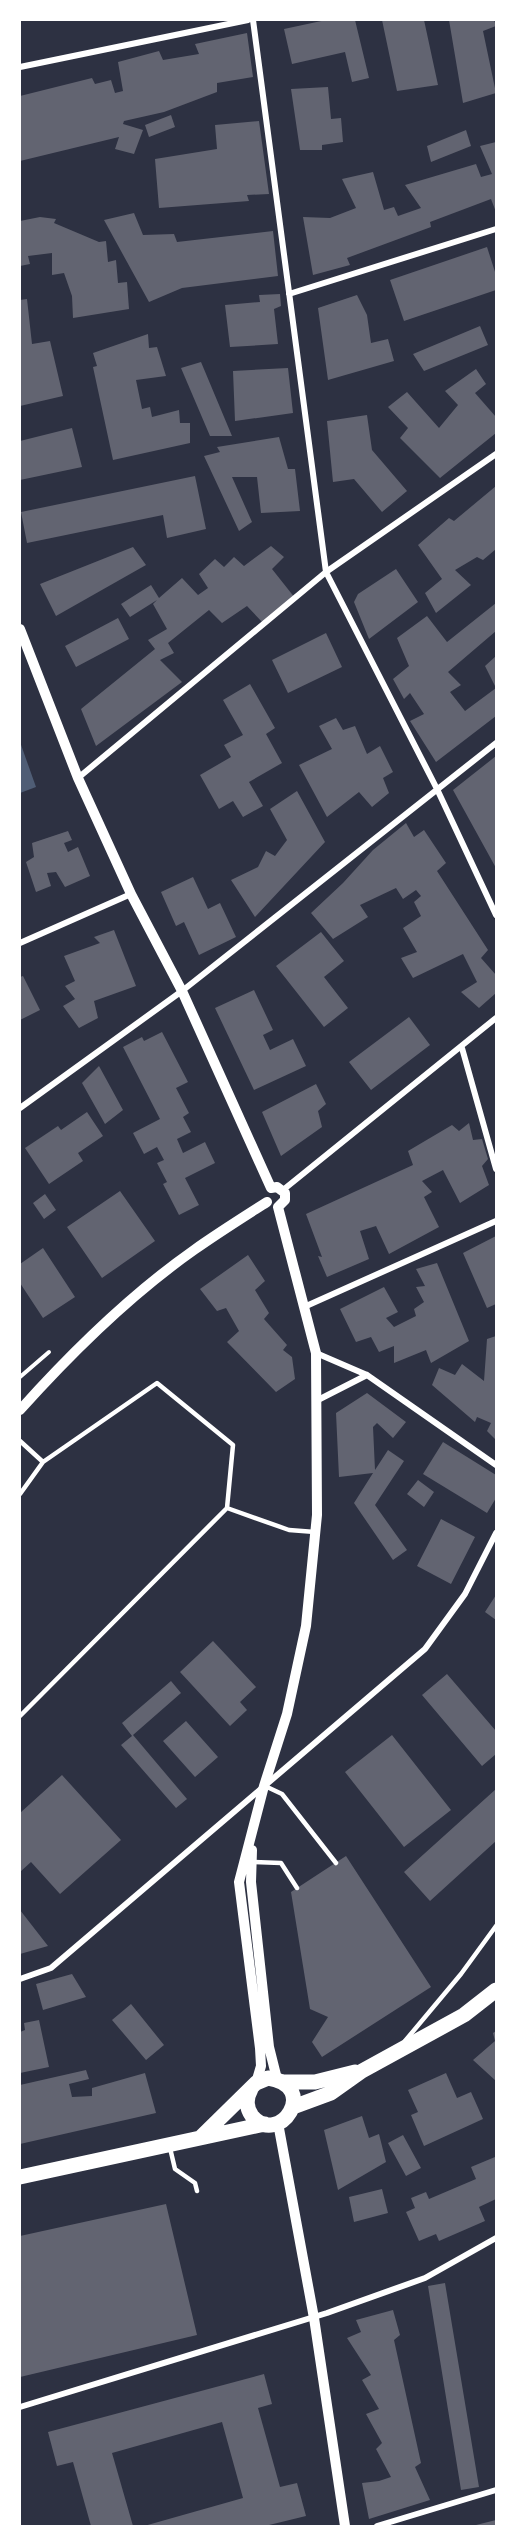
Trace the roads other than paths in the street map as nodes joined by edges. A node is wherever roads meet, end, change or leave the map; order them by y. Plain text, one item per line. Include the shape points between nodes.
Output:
1 (248, 20) edge
2 (253, 20) edge
3 (20, 67) edge
4 (496, 229) edge
5 (289, 294) junction
6 (496, 454) edge
7 (326, 572) junction
8 (20, 629) edge
9 (496, 743) edge
10 (78, 778) junction
11 (437, 789) junction
12 (131, 894) junction
13 (496, 915) edge
14 (20, 943) edge
15 (182, 991) junction
16 (496, 1018) edge
17 (462, 1048) junction
18 (20, 1108) edge
19 (496, 1169) edge
20 (271, 1188) junction
21 (283, 1190) junction
22 (267, 1202) junction
23 (278, 1207) junction
24 (496, 1221) edge
25 (304, 1307) junction
26 (316, 1353) junction
27 (367, 1375) junction
28 (316, 1401) junction
29 (20, 1410) edge
30 (20, 1441) edge
31 (43, 1462) junction
32 (496, 1465) edge
33 (20, 1494) edge
34 (227, 1508) junction
35 (315, 1532) junction
36 (496, 1533) edge
37 (20, 1716) edge
38 (264, 1786) junction
39 (252, 1835) junction
40 (251, 1862) junction
41 (336, 1863) dead end
42 (297, 1888) dead end
43 (496, 1926) edge
44 (20, 1979) edge
45 (496, 1990) edge
46 (396, 2052) junction
47 (362, 2071) junction
48 (280, 2081) junction
49 (254, 2086) junction
50 (293, 2107) junction
51 (272, 2124) junction
52 (201, 2137) junction
53 (168, 2144) junction
54 (20, 2177) edge
55 (197, 2191) dead end
56 (496, 2238) edge
57 (314, 2318) junction
58 (20, 2407) edge
59 (496, 2490) edge
60 (345, 2526) edge
61 (378, 2526) edge

1 - 3 street
2 - 5 street
4 - 5 street
5 - 7 street
6 - 7 street
7 - 10 street
7 - 11 street
8 - 10 street
9 - 11 street
10 - 12 street
11 - 13 street
11 - 15 street
12 - 14 street
12 - 15 street
15 - 18 street
15 - 20 street
16 - 17 street
17 - 19 street
17 - 21 street
20 - 21 street
20 - 22 street via 266,1192
21 - 23 street via 285,1200
22 - 23 street
22 - 29 street via 155,1281 68,1356
23 - 25 street
24 - 25 street
25 - 26 street
26 - 27 street
26 - 28 street
27 - 28 street
27 - 32 street
28 - 35 street
30 - 31 lane
31 - 33 lane
31 - 34 lane via 157,1383 233,1444
34 - 35 lane via 289,1530
34 - 37 lane
35 - 38 street via 306,1626 287,1714
36 - 38 street via 465,1594 425,1649
38 - 39 street
38 - 41 lane via 282,1794
38 - 44 street via 51,1968
39 - 40 street
39 - 49 street via 239,1882 260,2048 261,2066
40 - 42 lane via 281,1863
40 - 48 street via 269,2047
43 - 46 lane
45 - 46 main road via 464,2015
46 - 47 main road
47 - 48 main road via 315,2082
47 - 50 main road via 331,2093
48 - 49 main road via 268,2078
48 - 50 main road via 292,2091
49 - 51 main road via 247,2102 249,2109 253,2116
49 - 52 main road
50 - 51 main road via 290,2114
51 - 52 main road
51 - 57 street
52 - 53 main road
53 - 54 main road
53 - 55 lane via 175,2169 195,2183
56 - 57 street via 425,2278
57 - 58 street
57 - 60 street
59 - 61 street

